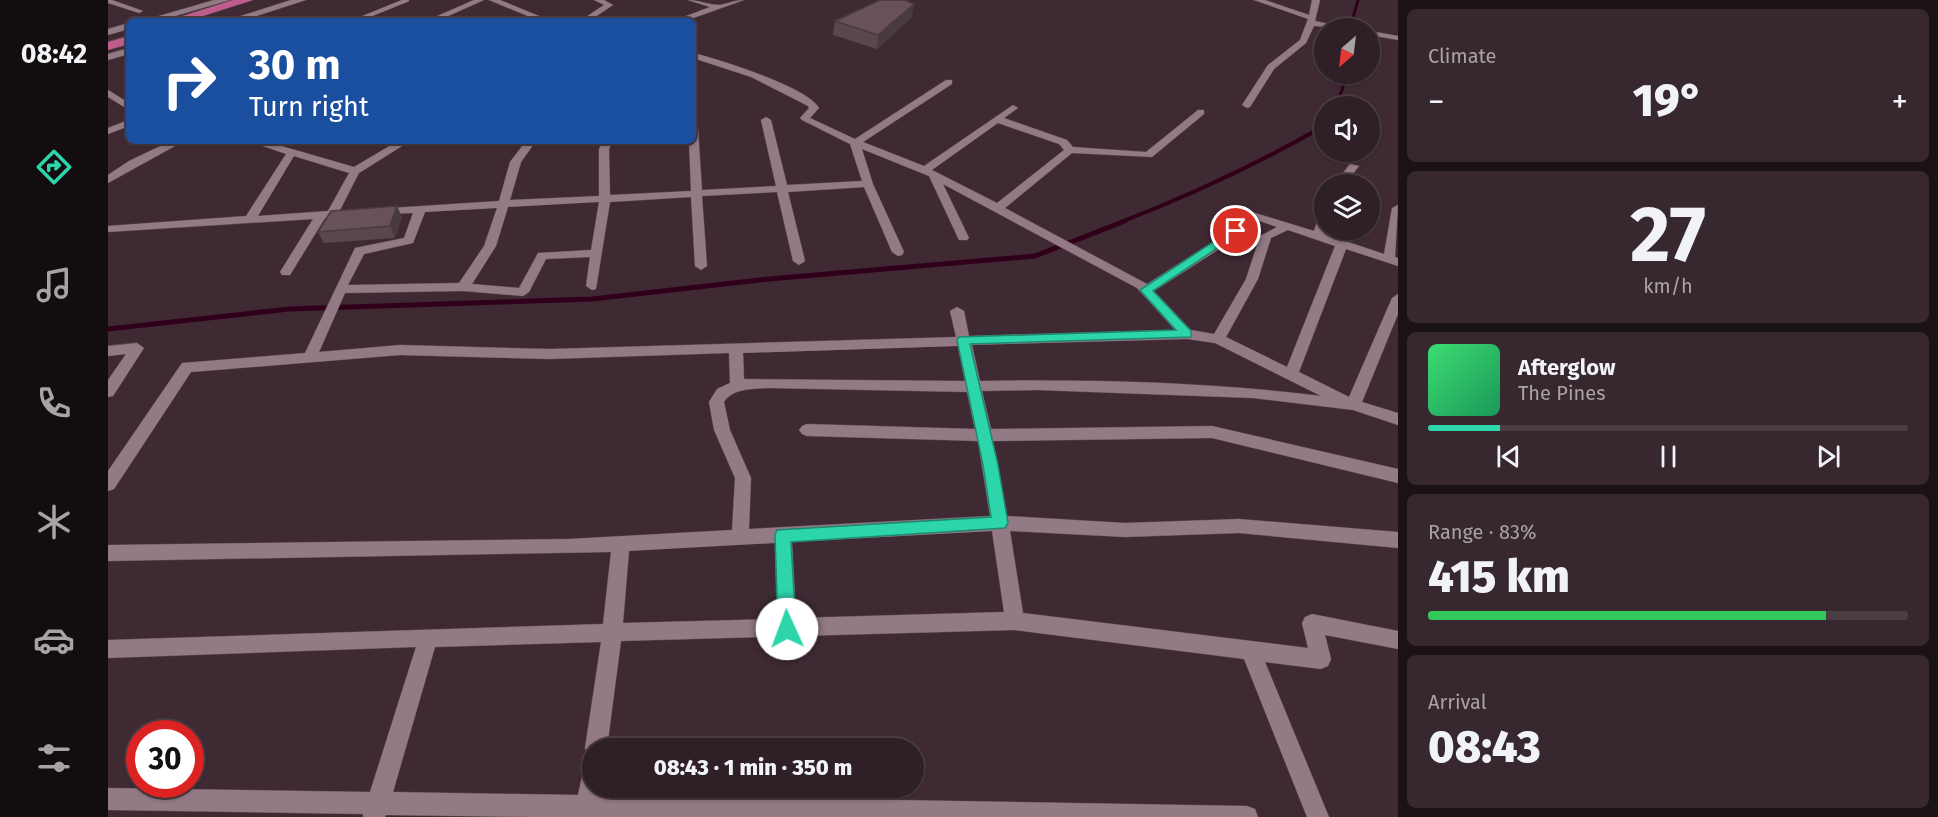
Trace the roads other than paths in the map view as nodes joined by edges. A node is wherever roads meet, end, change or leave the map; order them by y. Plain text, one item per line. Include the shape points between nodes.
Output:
1 (225, 0) edge
2 (247, 0) edge
3 (271, 0) edge
4 (301, 0) edge
5 (407, 0) edge
6 (480, 0) edge
7 (493, 0) edge
8 (598, 0) edge
9 (692, 0) edge
10 (740, 0) edge
11 (1258, 0) edge
12 (1316, 0) edge
13 (108, 1) edge
14 (717, 8) junction
15 (139, 11) dead end
16 (158, 18) edge
17 (184, 18) edge
18 (208, 18) edge
19 (240, 18) edge
20 (362, 18) edge
21 (437, 18) edge
22 (539, 18) edge
23 (589, 18) edge
24 (686, 18) edge
25 (1309, 20) junction
26 (1314, 21) edge
27 (126, 27) edge
28 (108, 32) edge
29 (126, 34) edge
30 (1380, 35) edge
31 (1398, 38) edge
32 (108, 39) edge
33 (126, 41) edge
34 (108, 46) edge
35 (126, 52) edge
36 (108, 57) edge
37 (696, 58) edge
38 (949, 82) dead end
39 (108, 93) edge
40 (126, 105) edge
41 (1247, 105) dead end
42 (1013, 108) dead end
43 (1201, 112) dead end
44 (997, 119) junction
45 (766, 120) dead end
46 (126, 124) edge
47 (108, 131) edge
48 (855, 143) junction
49 (173, 144) edge
50 (264, 144) edge
51 (400, 144) edge
52 (528, 144) edge
53 (606, 144) edge
54 (693, 144) edge
55 (1070, 150) junction
56 (292, 152) junction
57 (1354, 166) dead end
58 (355, 171) junction
59 (929, 172) junction
60 (1348, 174) edge
61 (108, 180) edge
62 (868, 184) junction
63 (783, 189) junction
64 (695, 193) junction
65 (605, 199) junction
66 (504, 204) junction
67 (998, 208) junction
68 (1398, 208) edge
69 (420, 209) junction
70 (327, 214) junction
71 (249, 221) junction
72 (1289, 226) junction
73 (108, 229) edge
74 (1314, 235) edge
75 (963, 238) dead end
76 (1330, 240) edge
77 (1342, 244) junction
78 (898, 252) dead end
79 (595, 253) junction
80 (799, 261) dead end
81 (1393, 261) edge
82 (701, 266) dead end
83 (286, 272) dead end
84 (592, 286) dead end
85 (463, 287) junction
86 (1146, 290) junction
87 (338, 292) junction
88 (1398, 298) edge
89 (957, 312) dead end
90 (1187, 334) junction
91 (1218, 339) junction
92 (963, 340) junction
93 (736, 348) junction
94 (108, 351) edge
95 (310, 357) junction
96 (1291, 374) junction
97 (737, 386) junction
98 (973, 386) junction
99 (108, 392) edge
100 (1353, 405) junction
101 (1398, 419) edge
102 (807, 430) dead end
103 (984, 435) junction
104 (1398, 476) edge
105 (108, 484) edge
106 (1000, 523) junction
107 (783, 535) junction
108 (740, 537) junction
109 (1398, 540) edge
110 (621, 544) junction
111 (108, 553) edge
112 (1015, 621) junction
113 (787, 629) junction
114 (612, 634) junction
115 (428, 639) junction
116 (1398, 640) edge
117 (108, 649) edge
118 (1250, 650) junction
119 (597, 738) edge
120 (108, 799) edge
121 (376, 810) edge
122 (587, 812) edge
123 (978, 815) edge
124 (1247, 817) edge
125 (1318, 817) edge

1 - 16 street
2 - 17 highway
3 - 18 highway
4 - 19 street
5 - 20 lane
6 - 21 street
7 - 22 street
8 - 23 street via 609,5
9 - 14 street
10 - 14 street
11 - 25 street
12 - 25 street
13 - 15 street
14 - 24 street
25 - 26 street
25 - 41 street via 1303,41 1271,67
27 - 28 street
29 - 32 highway
30 - 31 street
33 - 34 highway
35 - 36 street
37 - 48 street via 729,64 784,87 812,104 805,118 810,122
38 - 48 street
39 - 40 street
42 - 44 street
43 - 55 street via 1148,155
44 - 55 street via 1064,142
44 - 59 street
45 - 63 street
46 - 47 street
48 - 59 street
48 - 62 street
49 - 61 street
50 - 56 street
51 - 58 street
52 - 66 street via 516,159
53 - 65 street
54 - 64 street
55 - 67 street
56 - 58 street
56 - 71 street
57 - 60 street
58 - 70 street
59 - 67 street
59 - 75 street
62 - 63 street
62 - 78 street
63 - 64 street
63 - 80 street
64 - 65 street
64 - 82 street
65 - 66 street
65 - 79 street
66 - 69 street
66 - 85 street via 494,239
67 - 86 street
68 - 81 street
69 - 70 street
69 - 87 street via 409,240 359,251
70 - 71 street
70 - 83 street
71 - 73 street
72 - 74 street
72 - 86 street via 1250,216 1223,241
72 - 91 street via 1266,236 1252,279
76 - 77 street
77 - 81 street
77 - 96 street
79 - 84 street
79 - 85 street via 542,256 523,292
85 - 87 street
86 - 90 street
87 - 95 street
88 - 100 street
89 - 92 street
90 - 91 street
90 - 92 street
91 - 96 street
92 - 93 street
92 - 98 street
93 - 95 street via 550,354 400,350
93 - 97 street
94 - 99 street via 137,348
95 - 105 street via 187,367
96 - 100 street
97 - 98 street
97 - 108 street via 720,395 716,402 722,430 742,478
98 - 100 street via 1037,384 1253,393
98 - 103 street
100 - 101 street
102 - 103 street
103 - 104 street via 1212,432
103 - 106 street
106 - 107 street
106 - 109 street via 1125,530 1239,526
106 - 112 street
107 - 108 street
107 - 113 street
108 - 110 street
110 - 111 street
110 - 114 street
112 - 113 street
112 - 118 street
113 - 114 street
114 - 115 street
114 - 119 street
115 - 117 street
115 - 121 street
116 - 118 street via 1312,623 1321,659
118 - 125 street
120 - 121 street
121 - 122 street
122 - 123 street
123 - 124 street

